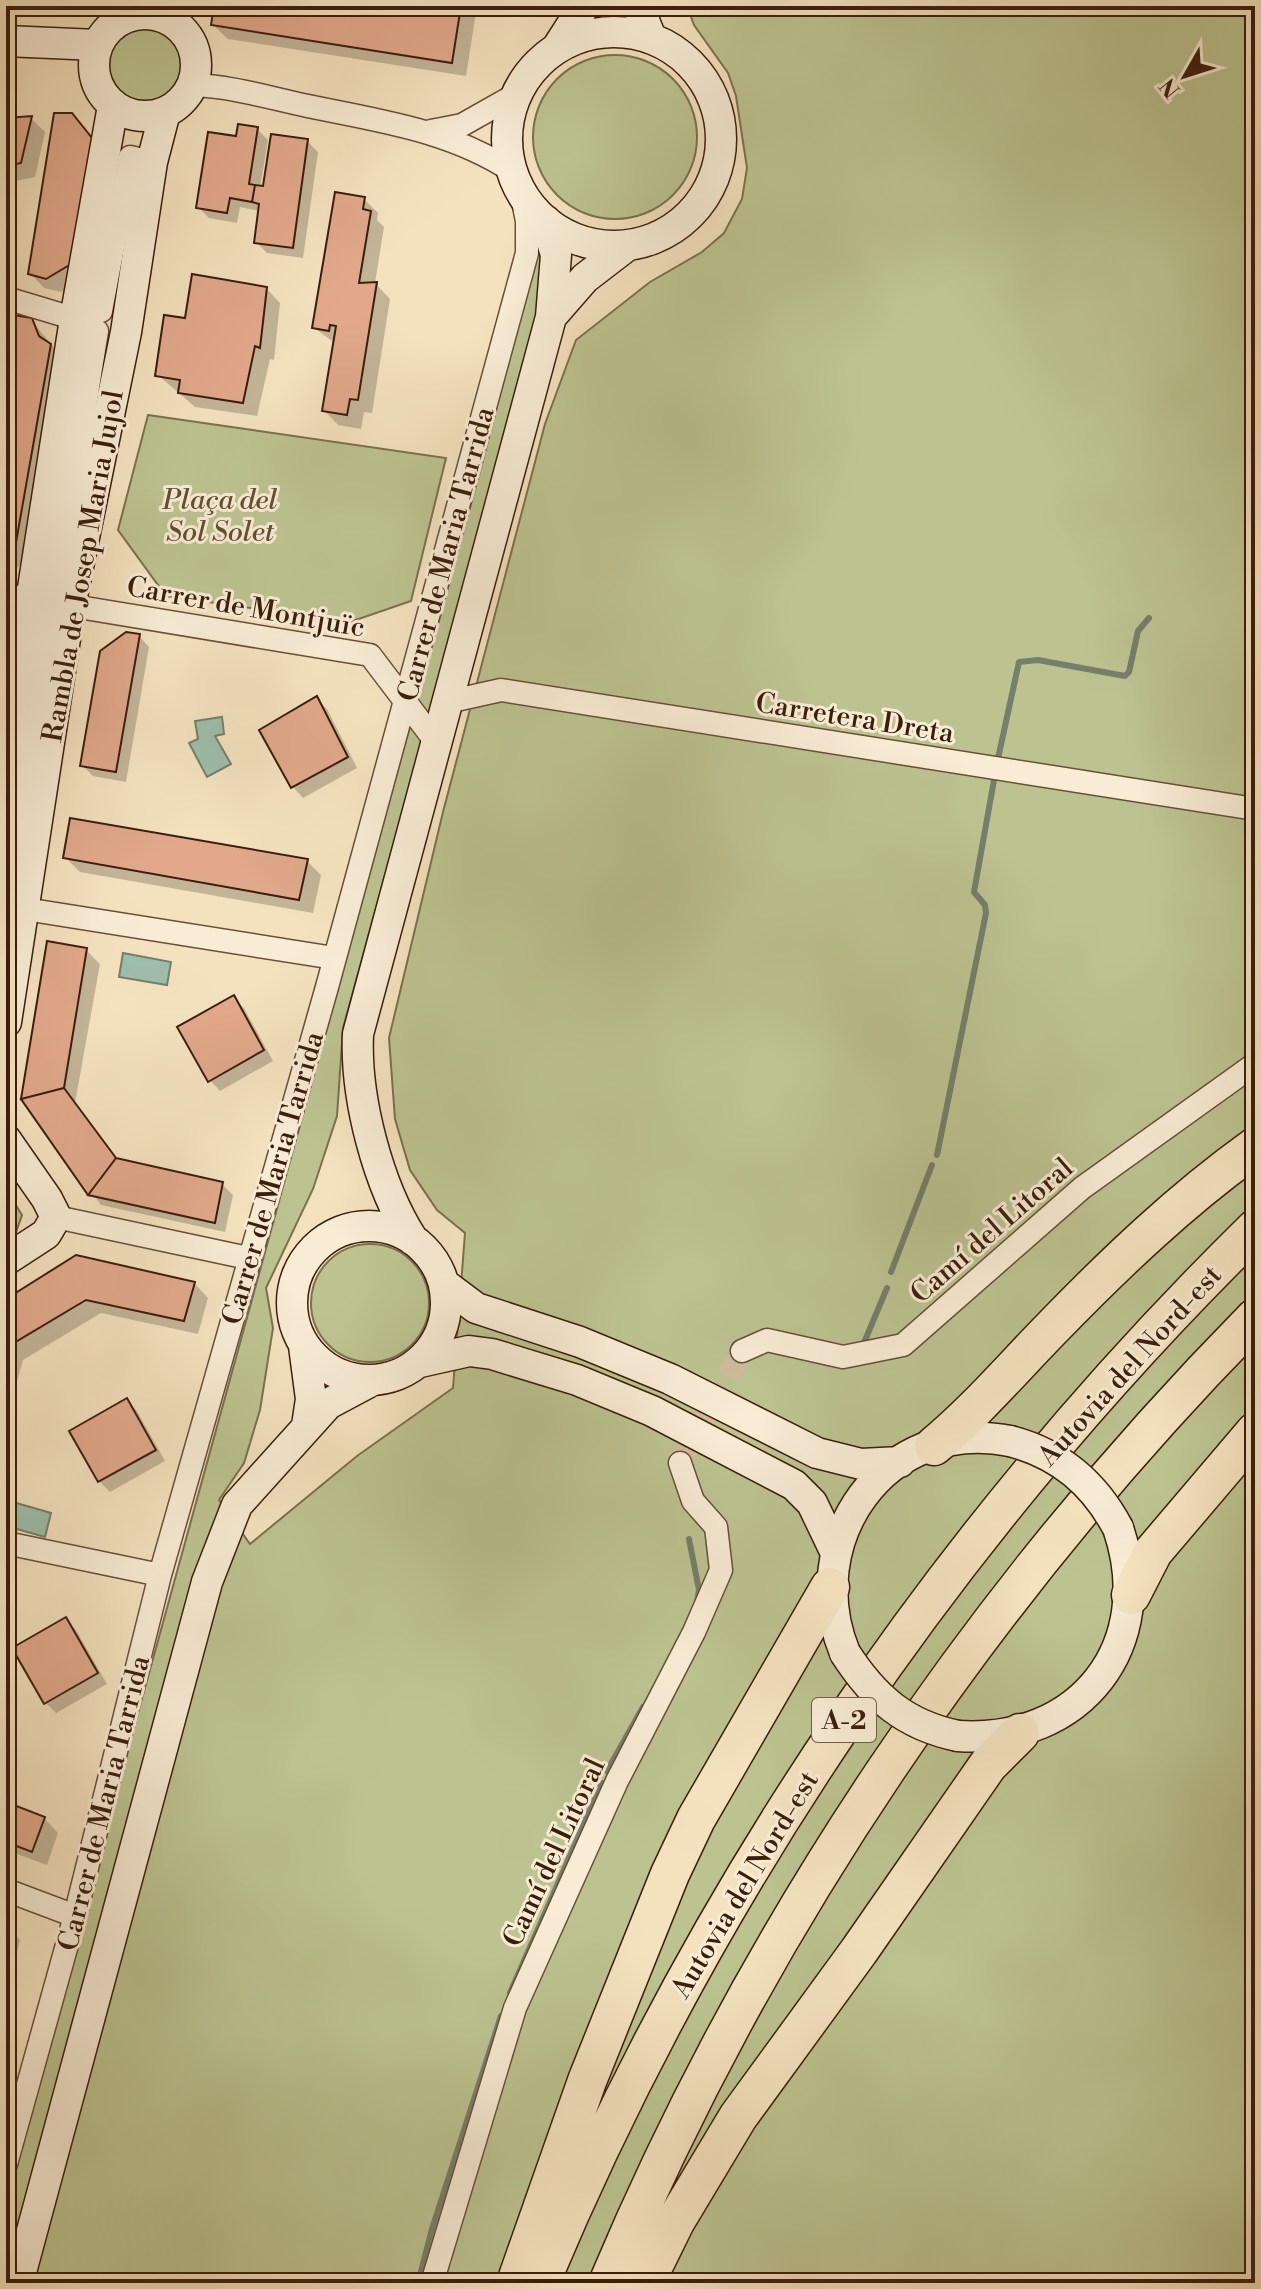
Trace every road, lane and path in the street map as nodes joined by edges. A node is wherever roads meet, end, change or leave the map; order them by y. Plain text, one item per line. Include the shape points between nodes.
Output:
1 (584, 6) edge
2 (638, 6) edge
3 (116, 13) edge
4 (651, 38) junction
5 (6, 41) edge
6 (557, 48) junction
7 (96, 60) junction
8 (192, 85) junction
9 (517, 94) junction
10 (113, 106) junction
11 (165, 112) junction
12 (431, 131) junction
13 (129, 156) dead end
14 (517, 181) junction
15 (546, 221) junction
16 (628, 245) junction
17 (6, 298) edge
18 (551, 317) junction
19 (100, 323) junction
20 (43, 602) edge
21 (406, 701) junction
22 (447, 702) junction
23 (436, 742) junction
24 (6, 761) edge
25 (1255, 809) edge
26 (6, 877) edge
27 (15, 907) edge
28 (334, 958) junction
29 (6, 1022) edge
30 (1255, 1064) edge
31 (6, 1140) edge
32 (1255, 1147) edge
33 (378, 1162) junction
34 (56, 1217) junction
35 (1255, 1229) edge
36 (341, 1231) junction
37 (413, 1240) junction
38 (248, 1258) junction
39 (6, 1260) edge
40 (444, 1284) junction
41 (1255, 1318) edge
42 (304, 1346) junction
43 (742, 1351) dead end
44 (420, 1362) junction
45 (373, 1380) junction
46 (307, 1426) junction
47 (1255, 1432) edge
48 (934, 1446) junction
49 (900, 1462) junction
50 (680, 1463) dead end
51 (6, 1543) edge
52 (833, 1569) junction
53 (160, 1575) junction
54 (1131, 1595) junction
55 (1020, 1733) junction
56 (6, 1890) edge
57 (75, 1916) junction
58 (6, 2164) edge
59 (18, 2283) edge
60 (432, 2283) edge
61 (516, 2283) edge
62 (540, 2283) edge
63 (608, 2283) edge
64 (645, 2283) edge

1 - 6 main road
2 - 4 main road
3 - 7 main road
3 - 8 main road via 155,15 181,29 195,56
4 - 6 main road via 603,32
4 - 16 main road via 684,58 701,77 717,111 720,149 715,174 696,207 665,233
5 - 7 main road
6 - 9 main road via 533,68
7 - 10 main road via 101,92
8 - 11 main road
8 - 12 street
9 - 12 street via 462,125
9 - 14 main road via 507,132
10 - 11 main road via 138,116
10 - 19 main road, Rambla de Josep Maria Jujol
11 - 19 main road, Rambla de Josep Maria Jujol
12 - 14 street via 487,154
13 - 19 street, Rambla de Josep Maria Jujol
14 - 15 main road
14 - 21 street, Carrer de Maria Tarrida via 527,253
15 - 16 main road via 580,240
15 - 18 main road, Carrer de Maria Tarrida via 556,255
16 - 18 main road via 585,278
17 - 19 street
18 - 22 main road, Carrer de Maria Tarrida
19 - 20 main road, Rambla de Josep Maria Jujol
19 - 20 main road, Rambla de Josep Maria Jujol
20 - 21 street, Carrer de Montjuïc via 370,655
20 - 24 main road, Rambla de Josep Maria Jujol
20 - 26 street, Rambla de Josep Maria Jujol
20 - 27 main road, Rambla de Josep Maria Jujol
21 - 23 street, Carrer de Montjuïc
21 - 28 street, Carrer de Maria Tarrida
22 - 23 main road, Carrer de Maria Tarrida
22 - 25 street, Carretera Dreta via 501,690
23 - 33 main road, Carrer de Maria Tarrida via 358,1034 357,1054
27 - 28 street
27 - 29 main road, Rambla de Josep Maria Jujol
28 - 38 street, Carrer de Maria Tarrida
30 - 43 street, Camí del Litoral via 1082,1188 903,1345 843,1357 767,1340
31 - 34 main road
32 - 48 highway via 1106,1273 985,1401
33 - 36 main road, Carrer de Maria Tarrida via 364,1203
33 - 37 main road, Carrer de Maria Tarrida via 395,1212
34 - 38 street
34 - 39 main road via 46,1234
35 - 62 highway, Autovia del Nord-est / A-2 via 1040,1461 848,1714 738,1883 669,2007
36 - 37 main road via 378,1226
36 - 42 main road via 311,1251 296,1276 292,1310
37 - 40 main road via 433,1259
38 - 53 street, Carrer de Maria Tarrida
40 - 44 main road via 443,1326
40 - 49 main road via 476,1308 670,1379 834,1460
41 - 63 highway, A-2 via 1110,1476 1026,1579 872,1792 738,2011
42 - 45 main road via 334,1372
42 - 46 main road via 311,1399
44 - 45 main road via 398,1375
44 - 52 main road via 447,1353 492,1354 577,1380 652,1411 794,1485 812,1503
45 - 46 main road, Carrer de Maria Tarrida via 336,1398
46 - 59 main road, Carrer de Maria Tarrida via 237,1505 219,1546
47 - 54 highway via 1153,1552
48 - 49 main road
48 - 54 main road, bridge via 981,1437 1010,1441 1069,1467 1092,1488 1118,1528
49 - 52 main road via 856,1504
50 - 60 street, Camí del Litoral via 693,1501 716,1527 721,1570 617,1781 515,2008
51 - 53 street
52 - 55 main road, bridge via 831,1608 845,1653 866,1685 894,1710 912,1722 958,1736
52 - 61 highway via 663,1887
53 - 57 street, Carrer de Maria Tarrida
54 - 55 main road via 1125,1628 1105,1672 1069,1708
55 - 64 highway via 988,1765 738,2117
56 - 57 street
57 - 58 street, Carrer de Maria Tarrida

